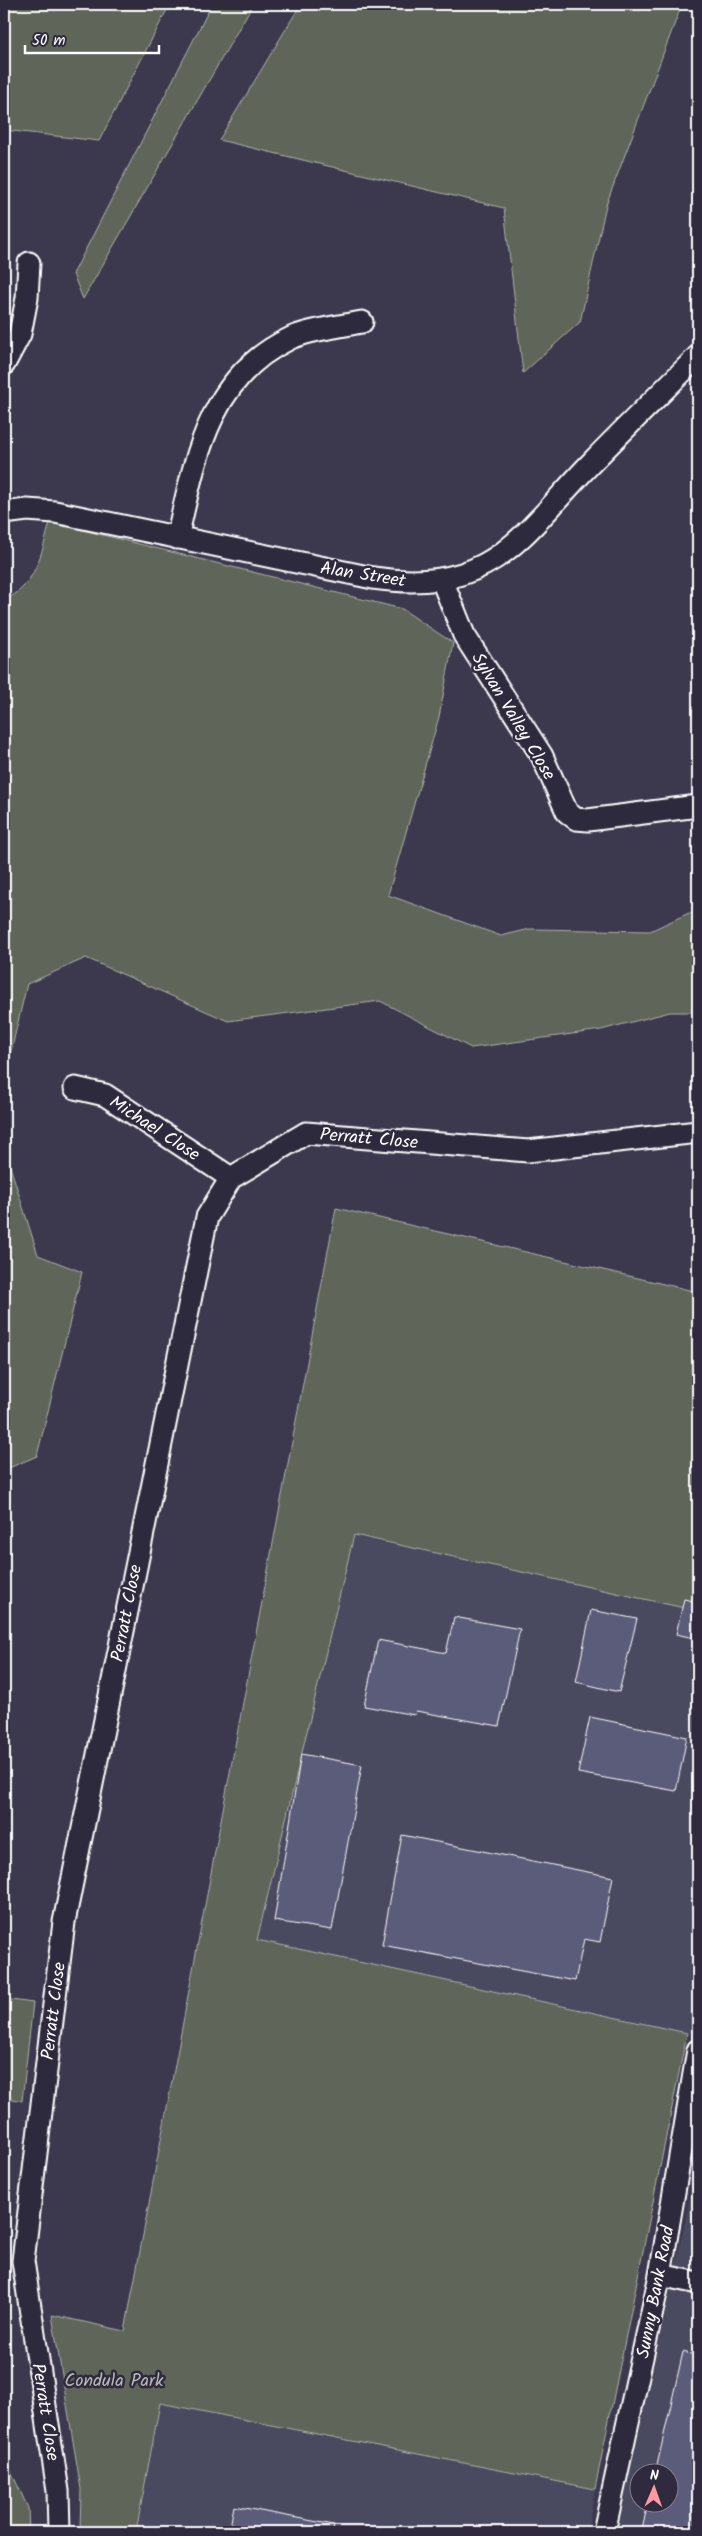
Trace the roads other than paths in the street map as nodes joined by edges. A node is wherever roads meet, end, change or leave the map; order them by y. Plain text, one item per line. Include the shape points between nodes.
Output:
1 (29, 263) dead end
2 (362, 322) dead end
3 (698, 356) edge
4 (4, 364) edge
5 (4, 513) edge
6 (177, 538) junction
7 (442, 580) junction
8 (698, 806) edge
9 (75, 1088) dead end
10 (698, 1132) edge
11 (231, 1178) junction
12 (698, 2050) edge
13 (660, 2275) junction
14 (698, 2283) edge
15 (59, 2532) edge
16 (604, 2532) edge

1 - 4 street via 20,334
2 - 6 street via 292,337 251,362 219,401 198,453
3 - 7 street, Alan Street via 592,461 519,542 500,557
5 - 6 street, Alan Street via 27,510 55,512
6 - 7 street, Alan Street via 373,578
7 - 8 street, Sylvan Valley Close via 464,635 542,756 567,812 588,820
9 - 11 street, Michael Close via 105,1095
10 - 11 street, Perratt Close via 528,1151 306,1133
11 - 15 street, Perratt Close via 207,1217 64,1922 23,2260 58,2491
12 - 13 street, Sunny Bank Road
13 - 14 street
13 - 16 street, Sunny Bank Road

